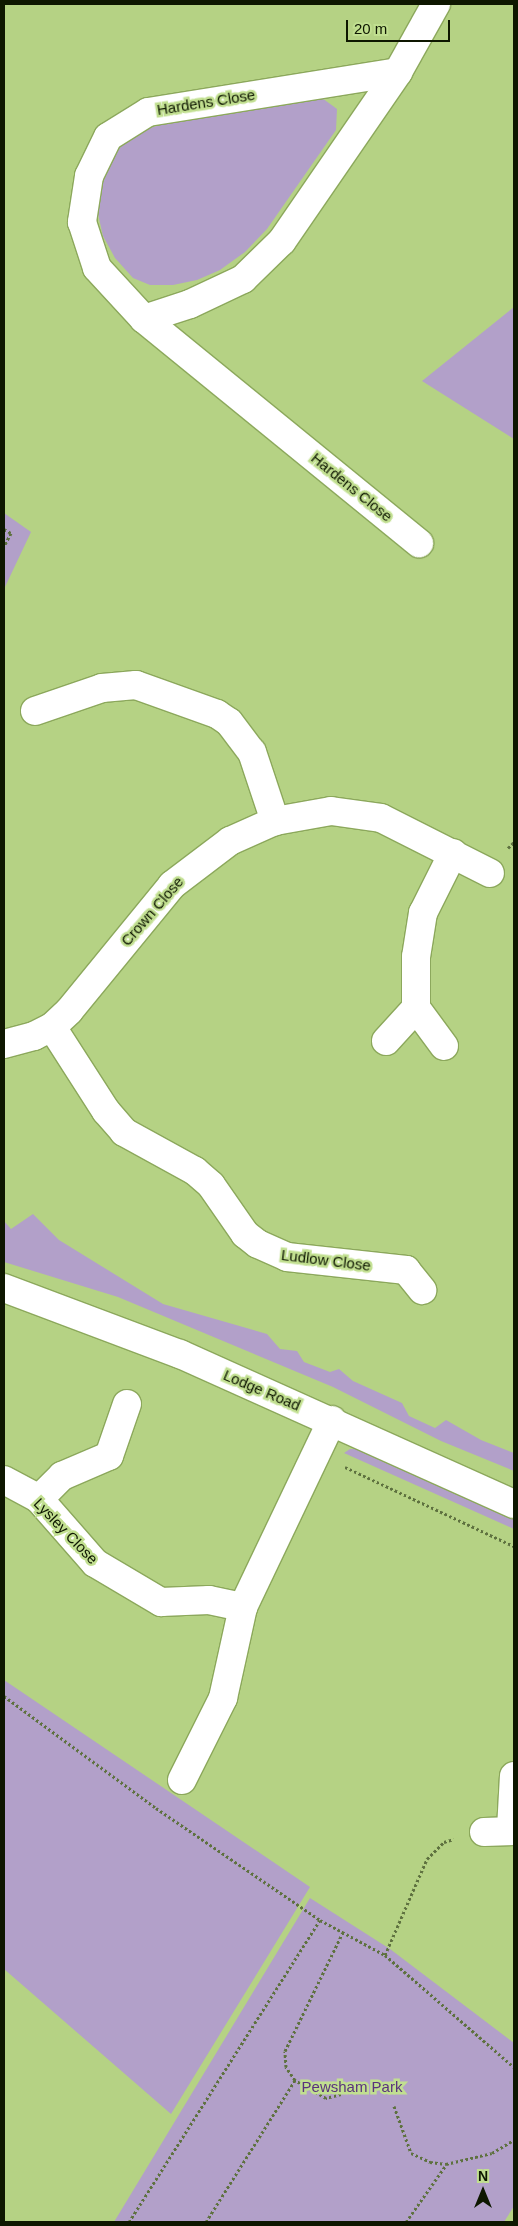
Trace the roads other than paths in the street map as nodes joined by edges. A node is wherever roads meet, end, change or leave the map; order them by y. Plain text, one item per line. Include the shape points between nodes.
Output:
1 (436, 4) edge
2 (398, 72) junction
3 (144, 318) junction
4 (419, 543) dead end
5 (36, 711) dead end
6 (275, 820) junction
7 (453, 853) junction
8 (490, 873) dead end
9 (416, 1008) junction
10 (52, 1027) junction
11 (386, 1041) dead end
12 (4, 1044) edge
13 (444, 1046) dead end
14 (415, 1271) dead end
15 (4, 1288) edge
16 (127, 1404) dead end
17 (332, 1420) junction
18 (4, 1480) edge
19 (39, 1499) junction
20 (514, 1504) edge
21 (242, 1607) junction
22 (514, 1776) edge
23 (182, 1780) dead end
24 (513, 1830) edge
25 (484, 1832) road end

1 - 2 street
2 - 3 street via 282,241 243,279 190,304
2 - 3 street, Hardens Close via 148,112 108,137 90,176 82,222 97,268
3 - 4 street, Hardens Close
5 - 6 street via 102,688 136,684 217,714 229,722 252,752
6 - 7 street, Crown Close via 331,811 357,812 395,823
6 - 10 street, Crown Close via 230,841 172,885 69,1011
7 - 8 street, Crown Close
7 - 9 street via 423,913 417,936
9 - 11 street
9 - 13 street
10 - 12 street, Crown Close
10 - 14 street, Ludlow Close via 106,1111 124,1132 195,1171 210,1185 246,1234 258,1244 287,1257
15 - 17 street, Lodge Road via 180,1354
16 - 19 street via 109,1456 62,1476
17 - 20 street, Lodge Road
17 - 21 street
18 - 19 street, Lysley Close
19 - 21 street, Lysley Close via 95,1564 161,1602 209,1600
21 - 23 street via 223,1698
22 - 24 street
24 - 25 street

